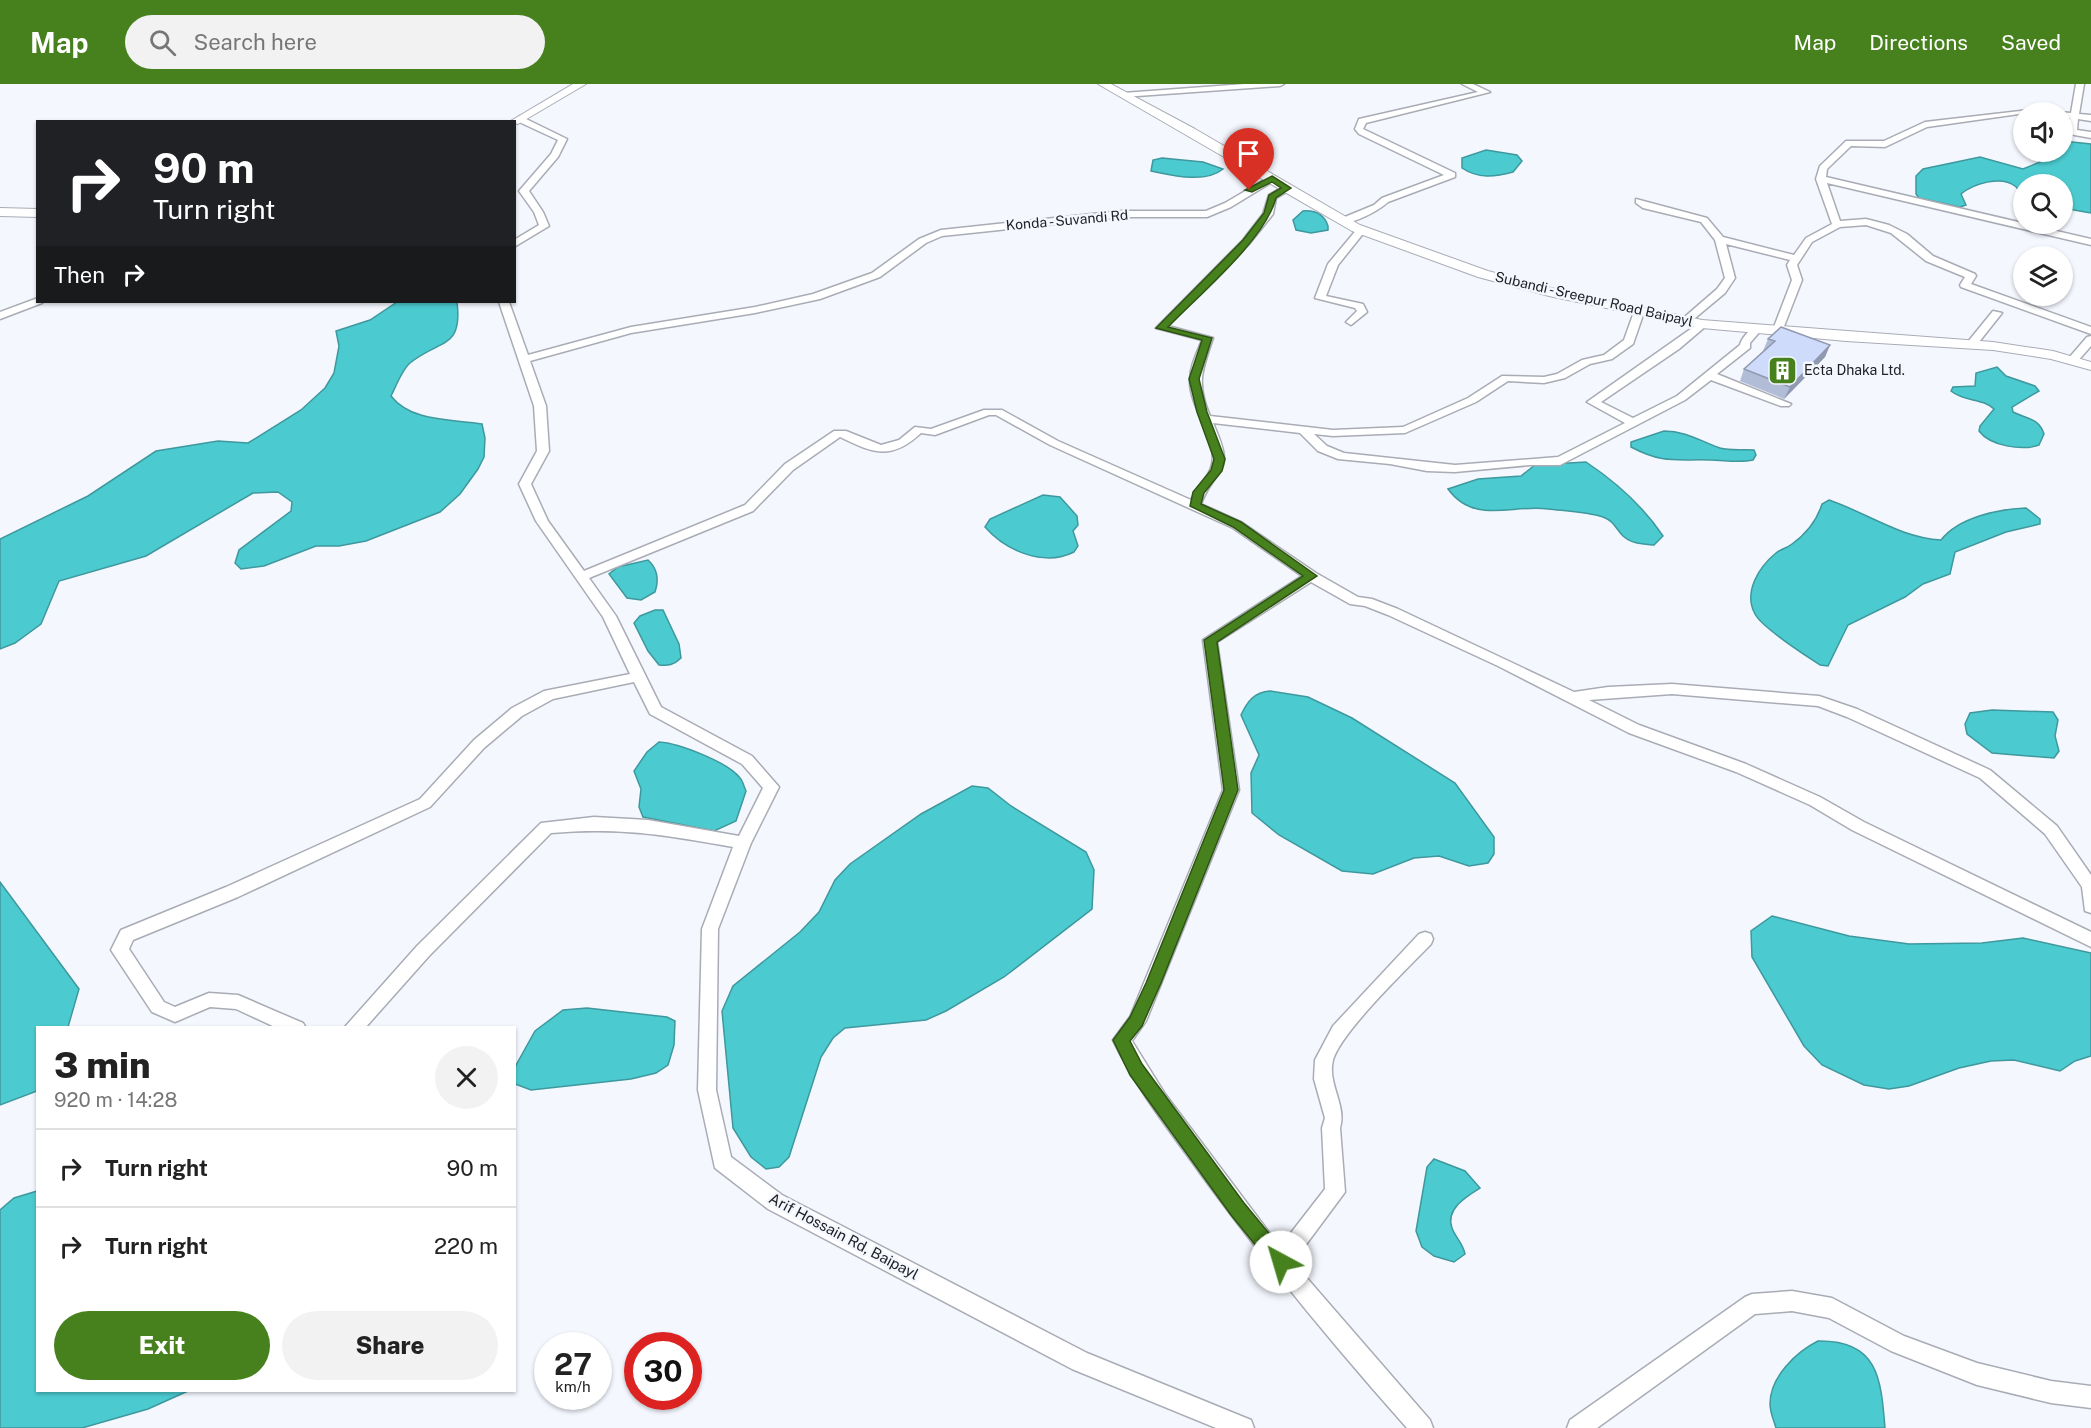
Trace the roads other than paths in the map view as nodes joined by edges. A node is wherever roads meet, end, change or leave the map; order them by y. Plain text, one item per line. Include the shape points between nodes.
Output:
1 (581, 84) edge
2 (1103, 84) edge
3 (1280, 84) edge
4 (1466, 84) edge
5 (2080, 84) edge
6 (1122, 95) junction
7 (2077, 98) junction
8 (2091, 100) edge
9 (2013, 114) edge
10 (2074, 114) junction
11 (2091, 117) edge
12 (517, 120) edge
13 (2091, 135) edge
14 (1272, 179) junction
15 (1821, 179) junction
16 (1287, 188) junction
17 (1639, 201) dead end
18 (0, 212) edge
19 (36, 213) edge
20 (1343, 221) junction
21 (1837, 225) junction
22 (1361, 230) junction
23 (1720, 239) junction
24 (2091, 242) edge
25 (516, 243) edge
26 (1796, 259) junction
27 (36, 302) edge
28 (504, 303) edge
29 (1639, 312) junction
30 (1997, 313) dead end
31 (0, 316) edge
32 (1685, 321) junction
33 (1351, 322) dead end
34 (1702, 324) junction
35 (1757, 329) junction
36 (2091, 331) edge
37 (1777, 332) junction
38 (2091, 339) edge
39 (1971, 345) junction
40 (525, 359) junction
41 (2072, 360) junction
42 (2091, 366) edge
43 (1709, 375) junction
44 (1785, 404) dead end
45 (1205, 419) junction
46 (1634, 423) junction
47 (1304, 430) junction
48 (1195, 506) junction
49 (582, 576) junction
50 (1311, 576) junction
51 (638, 677) junction
52 (1570, 698) junction
53 (742, 843) junction
54 (2091, 906) edge
55 (1425, 939) dead end
56 (2091, 940) edge
57 (292, 1026) edge
58 (355, 1026) edge
59 (1281, 1262) junction
60 (2091, 1397) edge
61 (1243, 1428) edge
62 (1422, 1428) edge
63 (1578, 1428) edge

1 - 12 street
2 - 6 street, Subandi - Sreepur Road Baipayl
3 - 6 street
4 - 20 street via 1486,93 1362,121 1362,132 1452,175 1384,200 1377,207
5 - 7 street
6 - 14 street, Subandi - Sreepur Road Baipayl
7 - 8 street
7 - 10 street
9 - 15 street via 1925,125 1892,142 1849,143 1823,168
10 - 11 street
10 - 13 street via 2072,132
12 - 25 street via 563,139 555,156 524,191 542,214 544,225
14 - 16 street, Subandi - Sreepur Road Baipayl
14 - 40 street, Konda - Suvandi Rd via 1207,214 1121,214 962,229 930,236 907,249 887,269 802,302 622,332
15 - 21 street
15 - 24 street
16 - 20 street, Subandi - Sreepur Road Baipayl
16 - 45 street via 1272,196 1268,213 1246,242 1161,328 1208,338 1194,379
17 - 23 street via 1704,220
18 - 19 street
20 - 22 street, Subandi - Sreepur Road Baipayl
21 - 26 street via 1809,240
21 - 36 street via 1861,221 1894,230 1924,255 1971,276 1965,285
22 - 29 street, Subandi - Sreepur Road Baipayl via 1483,274
22 - 33 street via 1333,264 1320,298 1359,306 1362,312
23 - 26 street
23 - 32 street via 1730,278 1721,291
26 - 37 street via 1792,265 1797,280
27 - 31 street
28 - 40 street, Arif Hossain Rd, Baipayl
29 - 32 street, Subandi - Sreepur Road Baipayl
29 - 47 street via 1629,342 1608,357 1586,362 1561,376 1544,381 1506,378 1472,400 1406,430
30 - 39 street
32 - 34 street, Subandi - Sreepur Road Baipayl
34 - 35 street, Subandi - Sreepur Road Baipayl
34 - 46 street via 1593,402
35 - 37 street, Subandi - Sreepur Road Baipayl
35 - 43 street via 1746,346
37 - 39 street, Subandi - Sreepur Road Baipayl
38 - 41 street
39 - 41 street, Subandi - Sreepur Road Baipayl via 2053,354
40 - 49 street, Arif Hossain Rd, Baipayl via 540,406 543,451 525,484 542,521
41 - 42 street, Subandi - Sreepur Road Baipayl
43 - 44 street
43 - 46 street via 1680,398
45 - 47 street
45 - 48 street via 1220,459 1216,471 1199,492
46 - 47 street via 1560,460 1441,468 1338,457 1313,442
48 - 49 street via 1054,443 998,412 988,412 931,433 919,429 901,443 883,450 873,450 838,433 789,467 749,508
48 - 50 street via 1237,525
49 - 51 street, Arif Hossain Rd, Baipayl via 609,616
50 - 52 street via 1355,602 1367,602 1393,612
50 - 59 street via 1210,640 1231,790 1154,983 1137,1021 1122,1040 1143,1079
51 - 53 street, Arif Hossain Rd, Baipayl via 655,711 747,760 771,787
51 - 57 street via 549,695 525,708 479,744 425,803 232,892 127,935 120,950 158,1006 166,1011 175,1014 209,1000 238,1002
52 - 54 street via 1672,689 1819,701 1852,713 1985,774 2051,830 2090,886
52 - 56 street via 1634,729 1741,768 1815,801
53 - 58 street via 648,826 594,823 547,827 423,951
53 - 61 street, Arif Hossain Rd, Baipayl via 710,929 707,1090 722,1162 775,1202 1080,1361
55 - 59 street via 1339,1031 1324,1060 1323,1079 1334,1118 1331,1128 1335,1192
59 - 62 street
60 - 63 street via 2051,1392 1977,1374 1898,1344 1832,1308 1792,1301 1752,1304

